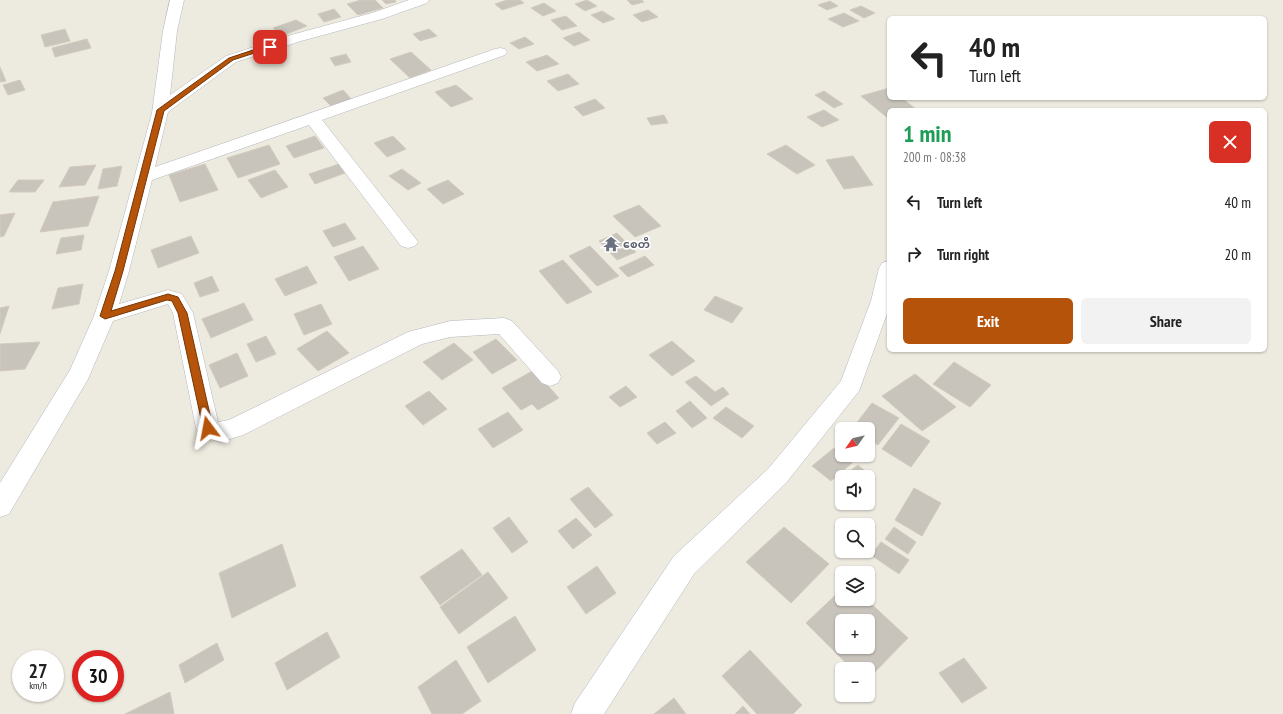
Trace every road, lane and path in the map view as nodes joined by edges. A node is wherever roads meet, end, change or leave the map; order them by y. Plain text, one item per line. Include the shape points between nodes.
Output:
1 (177, 0) edge
2 (422, 0) edge
3 (500, 52) dead end
4 (160, 110) junction
5 (312, 118) junction
6 (143, 177) junction
7 (408, 242) dead end
8 (887, 276) edge
9 (105, 316) junction
10 (550, 377) dead end
11 (0, 506) edge
12 (586, 714) edge

1 - 4 street via 170,31
2 - 4 street via 377,16 231,59
3 - 5 street
4 - 6 street
5 - 6 street
5 - 7 street
6 - 9 street
8 - 12 street via 881,301 851,384 777,476 684,565
9 - 10 street via 168,297 175,299 183,313 208,428 220,432 235,428 416,338 450,330 504,326
9 - 11 street via 80,373

